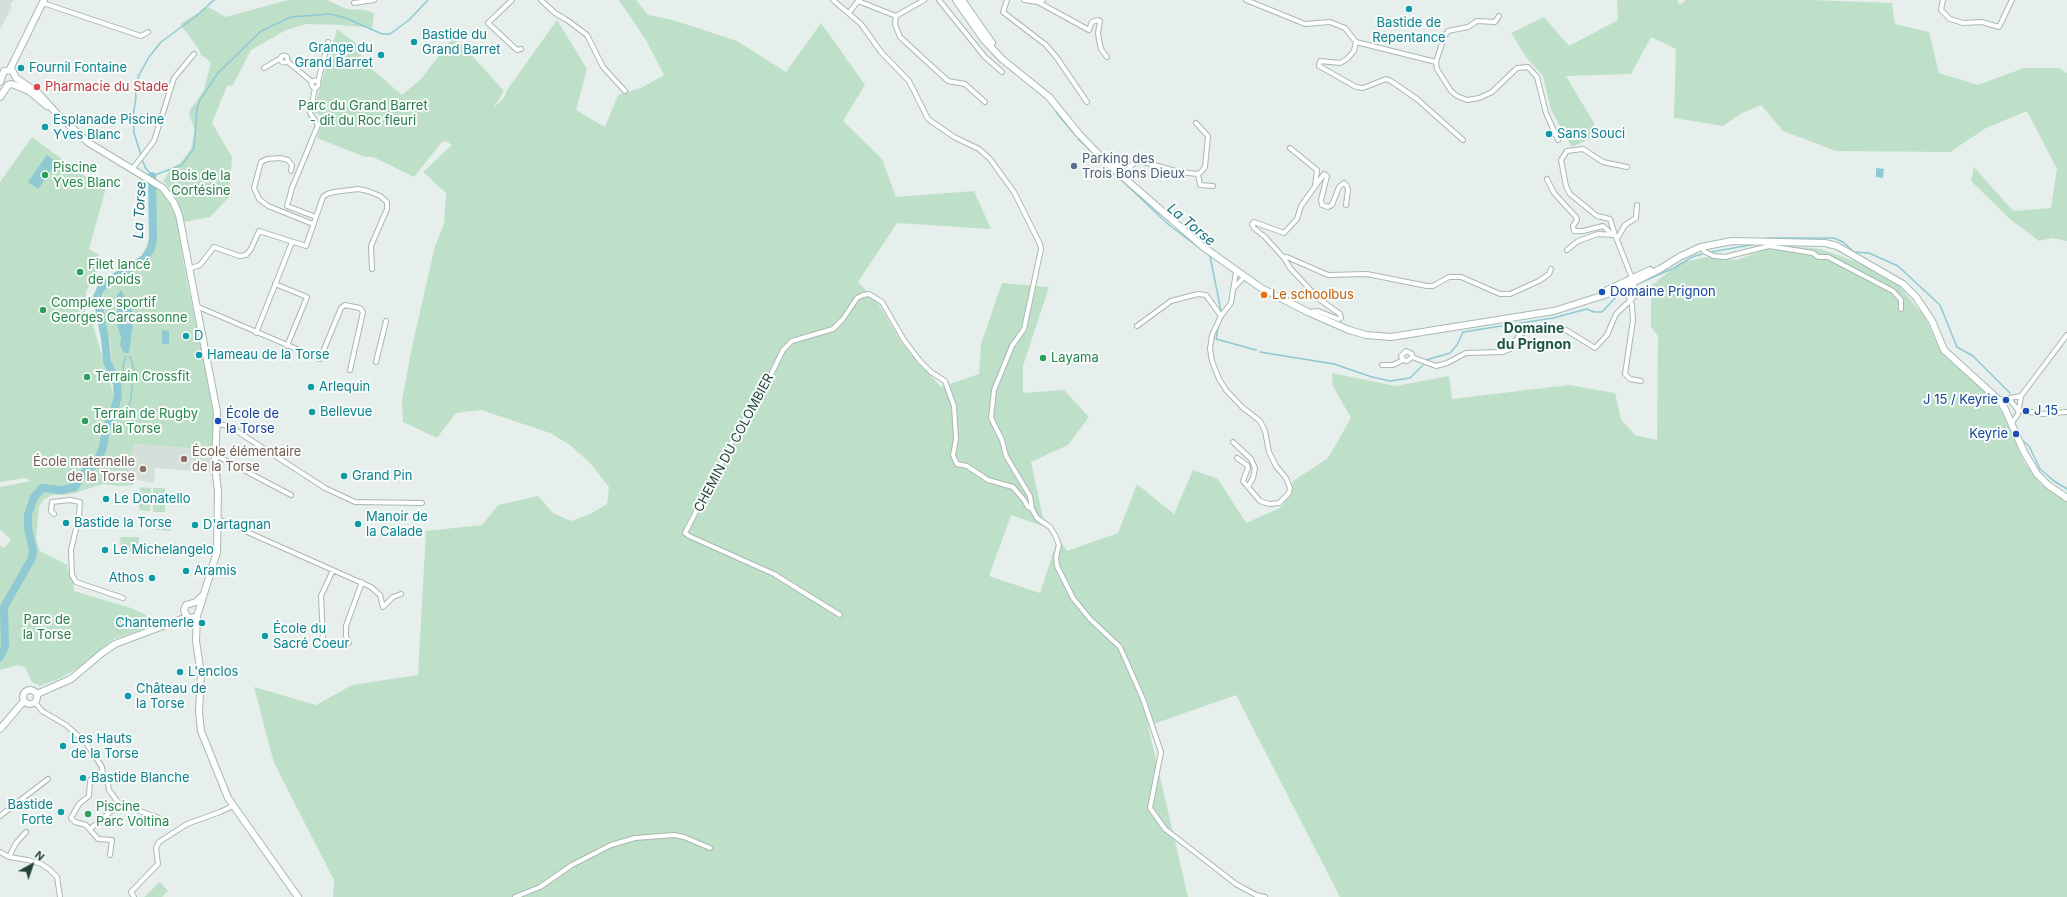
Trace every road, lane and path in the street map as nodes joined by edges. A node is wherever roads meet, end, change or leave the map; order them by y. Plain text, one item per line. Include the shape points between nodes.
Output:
1 (374, 0) edge
2 (512, 0) edge
3 (541, 0) edge
4 (833, 0) edge
5 (924, 0) edge
6 (939, 0) edge
7 (956, 0) edge
8 (962, 0) edge
9 (1007, 0) edge
10 (1024, 0) edge
11 (1043, 0) edge
12 (1246, 0) edge
13 (1943, 0) edge
14 (2012, 0) edge
15 (44, 2) edge
16 (1038, 2) junction
17 (354, 3) dead end
18 (849, 13) junction
19 (896, 16) junction
20 (1499, 16) dead end
21 (979, 28) junction
22 (148, 32) dead end
23 (968, 36) junction
24 (328, 42) dead end
25 (1356, 42) junction
26 (522, 49) dead end
27 (194, 54) dead end
28 (1107, 57) dead end
29 (1436, 62) junction
30 (264, 68) dead end
31 (10, 70) junction
32 (1, 72) edge
33 (1002, 72) dead end
34 (1, 81) edge
35 (12, 82) junction
36 (312, 82) junction
37 (318, 82) junction
38 (315, 88) junction
39 (625, 91) dead end
40 (0, 97) edge
41 (985, 102) dead end
42 (1087, 102) dead end
43 (1196, 123) dead end
44 (1463, 140) dead end
45 (1558, 140) dead end
46 (1088, 143) junction
47 (1290, 148) dead end
48 (1626, 167) dead end
49 (132, 168) junction
50 (291, 171) dead end
51 (1124, 174) junction
52 (1198, 174) junction
53 (1547, 179) dead end
54 (1213, 186) dead end
55 (1315, 186) junction
56 (1140, 192) junction
57 (1346, 205) dead end
58 (1637, 205) dead end
59 (316, 217) junction
60 (313, 224) junction
61 (1615, 236) junction
62 (292, 242) junction
63 (1769, 243) junction
64 (1701, 247) junction
65 (1567, 250) dead end
66 (1284, 258) junction
67 (189, 269) junction
68 (372, 270) dead end
69 (1551, 270) dead end
70 (1237, 272) junction
71 (1244, 277) junction
72 (1633, 283) junction
73 (275, 284) junction
74 (1233, 289) junction
75 (1626, 289) junction
76 (1630, 302) junction
77 (1579, 303) junction
78 (196, 306) junction
79 (1901, 309) dead end
80 (1308, 312) junction
81 (1221, 316) junction
82 (386, 322) dead end
83 (1137, 326) dead end
84 (256, 333) junction
85 (2067, 335) edge
86 (287, 346) junction
87 (1412, 357) junction
88 (1403, 360) junction
89 (376, 362) dead end
90 (1382, 365) dead end
91 (350, 370) dead end
92 (1640, 381) dead end
93 (2021, 396) junction
94 (2009, 399) junction
95 (1999, 400) junction
96 (2018, 410) junction
97 (2067, 412) edge
98 (2012, 423) junction
99 (218, 424) junction
100 (1234, 442) dead end
101 (217, 457) junction
102 (1238, 458) dead end
103 (1248, 487) junction
104 (292, 496) dead end
105 (2067, 498) edge
106 (422, 503) dead end
107 (1032, 509) junction
108 (54, 514) dead end
109 (218, 519) junction
110 (333, 570) junction
111 (362, 582) junction
112 (204, 593) junction
113 (401, 594) dead end
114 (123, 598) dead end
115 (193, 603) junction
116 (199, 608) junction
117 (840, 615) dead end
118 (190, 616) junction
119 (319, 639) dead end
120 (349, 644) dead end
121 (37, 694) junction
122 (24, 701) junction
123 (35, 702) junction
124 (0, 729) edge
125 (102, 771) junction
126 (48, 779) dead end
127 (120, 804) junction
128 (233, 806) junction
129 (0, 816) edge
130 (159, 818) dead end
131 (90, 829) junction
132 (26, 832) dead end
133 (710, 848) dead end
134 (0, 852) edge
135 (110, 855) dead end
136 (9, 857) junction
137 (60, 897) edge
138 (134, 897) edge
139 (298, 897) edge
140 (515, 897) edge
141 (1265, 897) edge

1 - 17 street
2 - 26 street via 488,23 517,50
3 - 39 street via 554,13 587,35 603,66
4 - 18 street
5 - 19 street
6 - 23 street
7 - 21 main road
8 - 21 main road
9 - 42 street via 1003,12 1050,49
10 - 16 street
11 - 16 street
12 - 25 street via 1305,24 1330,22 1346,28
13 - 14 street via 1941,10 1950,19 1963,24 1982,22 1999,27
15 - 22 street via 141,36
15 - 31 main road
16 - 28 street via 1089,30 1092,22 1098,20 1099,40
18 - 19 street via 858,1
18 - 107 street via 861,24 880,52 908,81 928,119 990,159 1014,192 1040,244 1024,329 1012,346 994,390 991,418 1002,440 1006,456 1030,496
19 - 41 street via 896,29 908,46 948,81 965,84
20 - 29 street via 1495,22 1477,21 1448,31
21 - 23 street
21 - 46 main road via 996,52 1049,97
23 - 33 street via 985,57
24 - 37 street
25 - 29 street
25 - 44 street via 1354,51 1347,59 1340,63 1320,61 1319,66 1356,87 1363,88 1386,79 1417,99
27 - 49 street via 174,78 154,142
29 - 45 street via 1437,69 1451,91 1467,100 1492,92 1517,68 1528,67 1537,77 1546,113
30 - 36 street via 281,58 283,63 287,62
31 - 32 main road
31 - 35 main road via 15,74
32 - 34 main road
34 - 35 main road
35 - 40 main road
35 - 49 main road via 38,93 89,143
36 - 37 street
36 - 38 street
37 - 38 street
38 - 59 street via 310,113 318,125 287,206
43 - 52 street via 1208,136 1205,167
46 - 51 main road
46 - 56 main road
47 - 55 street via 1317,170
48 - 61 street via 1603,162 1583,149 1567,151 1560,160 1570,194 1591,212 1610,219
49 - 67 main road via 168,194 179,215
50 - 60 street via 292,165 288,160 274,158 261,162 254,188 259,199 268,206
51 - 52 street via 1135,162 1140,161 1164,169
51 - 56 main road
52 - 54 street via 1200,186
53 - 61 street via 1554,193 1576,217 1574,231 1583,232 1603,226
55 - 57 street via 1321,175 1326,175 1321,200 1322,205 1328,207 1334,203 1341,183 1346,184
55 - 66 street via 1301,206 1297,219 1284,233 1258,223 1252,224
56 - 70 main road via 1196,242
58 - 61 street via 1636,218
59 - 60 street
59 - 68 street via 323,197 342,190 368,191 387,202 387,209 372,246
60 - 62 street via 306,246
61 - 65 street via 1598,234 1578,241
61 - 72 street
62 - 67 street via 259,231 246,255 239,256 214,247 200,265
62 - 73 street
63 - 64 main road via 1732,241
63 - 64 street via 1725,257 1704,252
63 - 79 street via 1813,253 1818,257 1828,257 1893,291 1901,300
63 - 95 main road via 1832,244 1903,284 1916,297 1932,321 1944,350
64 - 72 main road
66 - 69 street via 1287,257 1328,275 1367,274 1427,286 1433,286 1449,276 1461,277 1500,294 1510,294 1539,282
66 - 80 street via 1318,299 1340,314 1341,318
67 - 78 main road
70 - 71 main road
70 - 74 street
71 - 74 street
71 - 80 main road
72 - 75 main road
72 - 76 street via 1635,296
72 - 77 main road
73 - 84 street
73 - 86 street via 307,297
74 - 81 street via 1231,303
75 - 76 street
75 - 77 main road
76 - 87 street via 1616,314 1607,335 1595,348 1566,330 1559,330 1526,332 1520,334 1510,348 1503,352 1466,353 1436,366
76 - 92 street via 1633,320 1625,374 1630,379
77 - 80 main road via 1543,313 1392,337 1366,335
78 - 84 street
78 - 99 main road
81 - 83 street via 1206,295 1198,294 1171,301
81 - 103 street via 1212,335 1210,349 1219,379 1242,407 1260,421 1265,431 1269,452 1290,488 1279,503 1269,504 1260,501
82 - 89 street
84 - 86 street
85 - 93 street
86 - 91 street via 320,360 341,308 345,305 360,308 363,312
87 - 88 street via 1407,361
87 - 88 street via 1412,354 1406,351 1402,354
88 - 90 street via 1393,365
93 - 94 street
93 - 96 street
94 - 95 street
94 - 96 street
95 - 98 main road
96 - 97 street via 2043,414
96 - 98 street
98 - 105 main road via 2032,467 2048,485
99 - 101 main road
99 - 106 street via 229,426 325,488 355,502
100 - 103 street via 1251,459 1255,468
101 - 104 street
101 - 109 main road
102 - 103 street via 1247,465 1243,481
107 - 117 street, CHEMIN DU COLOMBIER via 1028,508 1013,487 988,480 967,466 957,464 953,455 956,439 954,406 943,379 920,361 904,340 882,302 870,294 857,298 843,319 830,331 792,341 783,350 764,389 739,428 686,533 774,574
107 - 141 street via 1036,518 1050,527 1055,535 1058,545 1057,566 1073,598 1090,619 1120,647 1143,699 1161,752 1150,808 1165,829 1236,884
108 - 114 street via 51,511 52,502 80,502 70,550 72,575 76,582
109 - 110 street
109 - 112 main road via 217,552
110 - 111 street
110 - 119 street via 321,596 323,638
111 - 113 street via 377,591 383,607 393,597
111 - 120 street via 346,626
112 - 115 main road
112 - 116 main road
115 - 116 main road
115 - 118 main road via 186,605
116 - 118 main road
118 - 121 main road via 116,644 71,679
118 - 128 main road via 197,628 196,640 201,675 201,730 210,757
121 - 122 main road via 31,690 26,691
121 - 123 main road
122 - 123 main road via 29,704
122 - 124 main road
123 - 125 street via 42,711 66,725 86,743
125 - 127 street via 107,778 109,790
125 - 131 street via 90,780 89,796 79,804 71,818
126 - 129 street
127 - 130 street
127 - 131 street
128 - 138 street via 187,824 159,842 156,848 158,864 131,892
128 - 139 main road
131 - 135 street via 98,839 112,840
132 - 136 street via 16,843
133 - 140 street via 674,835 635,838 611,845 566,869 540,887
134 - 136 street
136 - 137 street via 28,860 49,870 57,877

